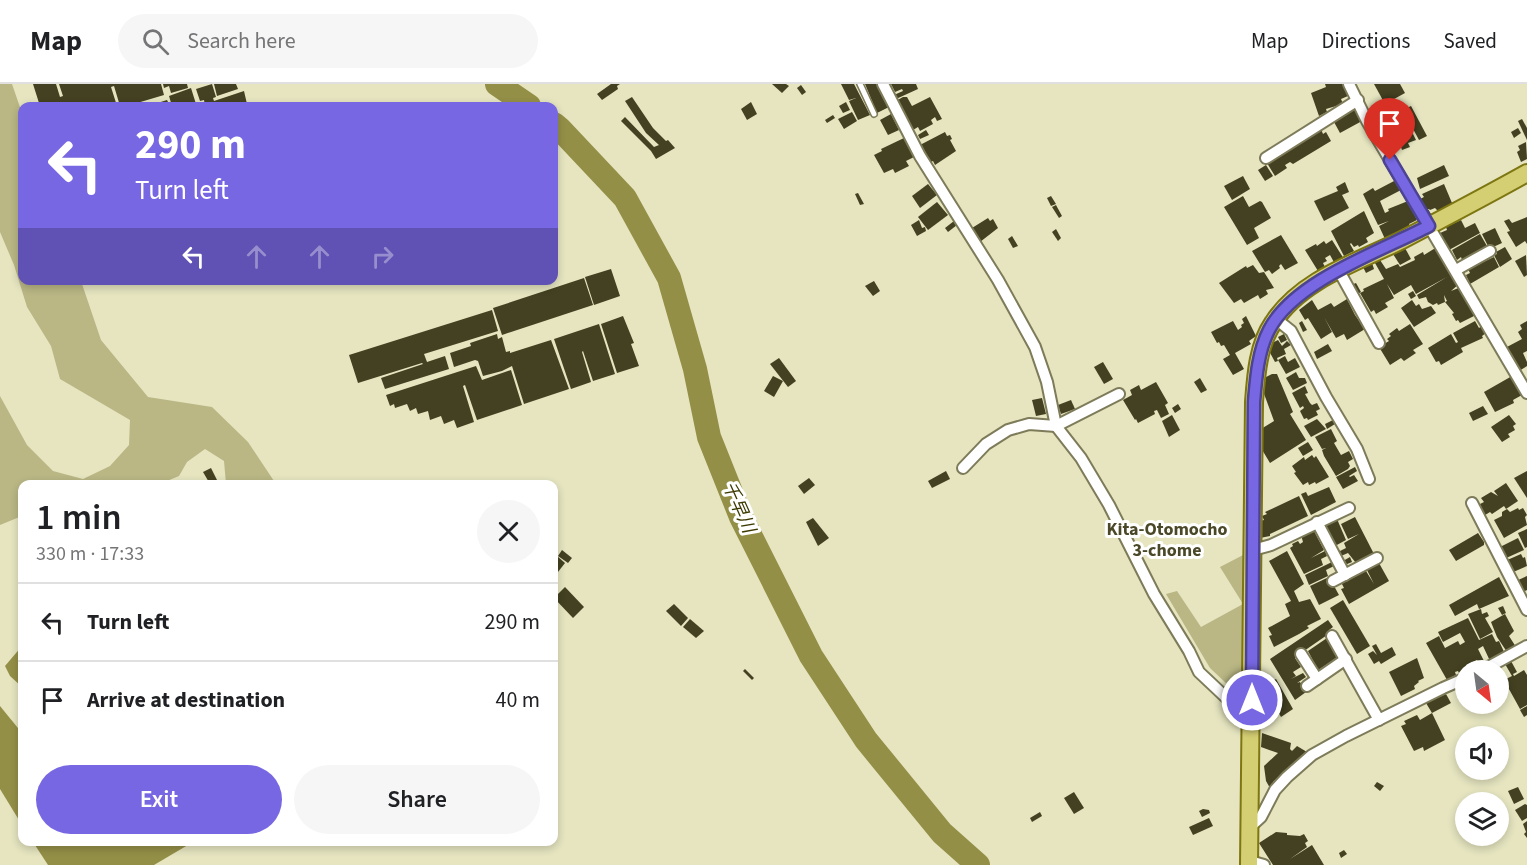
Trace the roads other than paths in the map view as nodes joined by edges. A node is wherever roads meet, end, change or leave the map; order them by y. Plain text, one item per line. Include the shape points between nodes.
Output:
1 (860, 84) edge
2 (883, 84) edge
3 (1349, 84) edge
4 (1358, 100) junction
5 (874, 114) dead end
6 (1266, 158) dead end
7 (1526, 176) edge
8 (1429, 226) junction
9 (1490, 250) dead end
10 (1456, 270) junction
11 (1338, 271) junction
12 (1276, 319) junction
13 (1379, 343) dead end
14 (1527, 393) edge
15 (1119, 394) dead end
16 (1056, 426) junction
17 (963, 468) dead end
18 (1369, 479) dead end
19 (1472, 503) dead end
20 (1349, 508) dead end
21 (1317, 522) junction
22 (1253, 550) junction
23 (1377, 558) dead end
24 (1345, 575) junction
25 (1333, 581) dead end
26 (1527, 610) edge
27 (1332, 636) dead end
28 (1527, 646) edge
29 (1301, 654) dead end
30 (1346, 659) junction
31 (1501, 660) edge
32 (1317, 679) junction
33 (1455, 683) edge
34 (1307, 686) dead end
35 (1379, 720) junction
36 (1251, 722) junction
37 (1250, 827) junction
38 (1254, 864) edge

1 - 5 lane
2 - 16 street via 920,156 1035,347
3 - 4 street
4 - 6 street
4 - 8 street
7 - 8 main road
8 - 10 street
8 - 11 main road
9 - 10 street
10 - 14 street
11 - 12 main road via 1305,290
11 - 13 street
12 - 18 street via 1291,331 1357,449
12 - 22 main road via 1263,345 1256,385
15 - 16 street
16 - 17 street via 1029,424 1008,430 986,444
16 - 36 street via 1109,505 1198,672
19 - 26 street
20 - 21 street
21 - 22 street
21 - 24 street
22 - 36 main road
23 - 24 street
24 - 25 street
27 - 30 street
28 - 31 street
29 - 32 street
30 - 32 street
30 - 35 street
32 - 34 street
33 - 35 street
35 - 37 street via 1312,755 1281,784 1261,817
36 - 37 main road
37 - 38 main road

